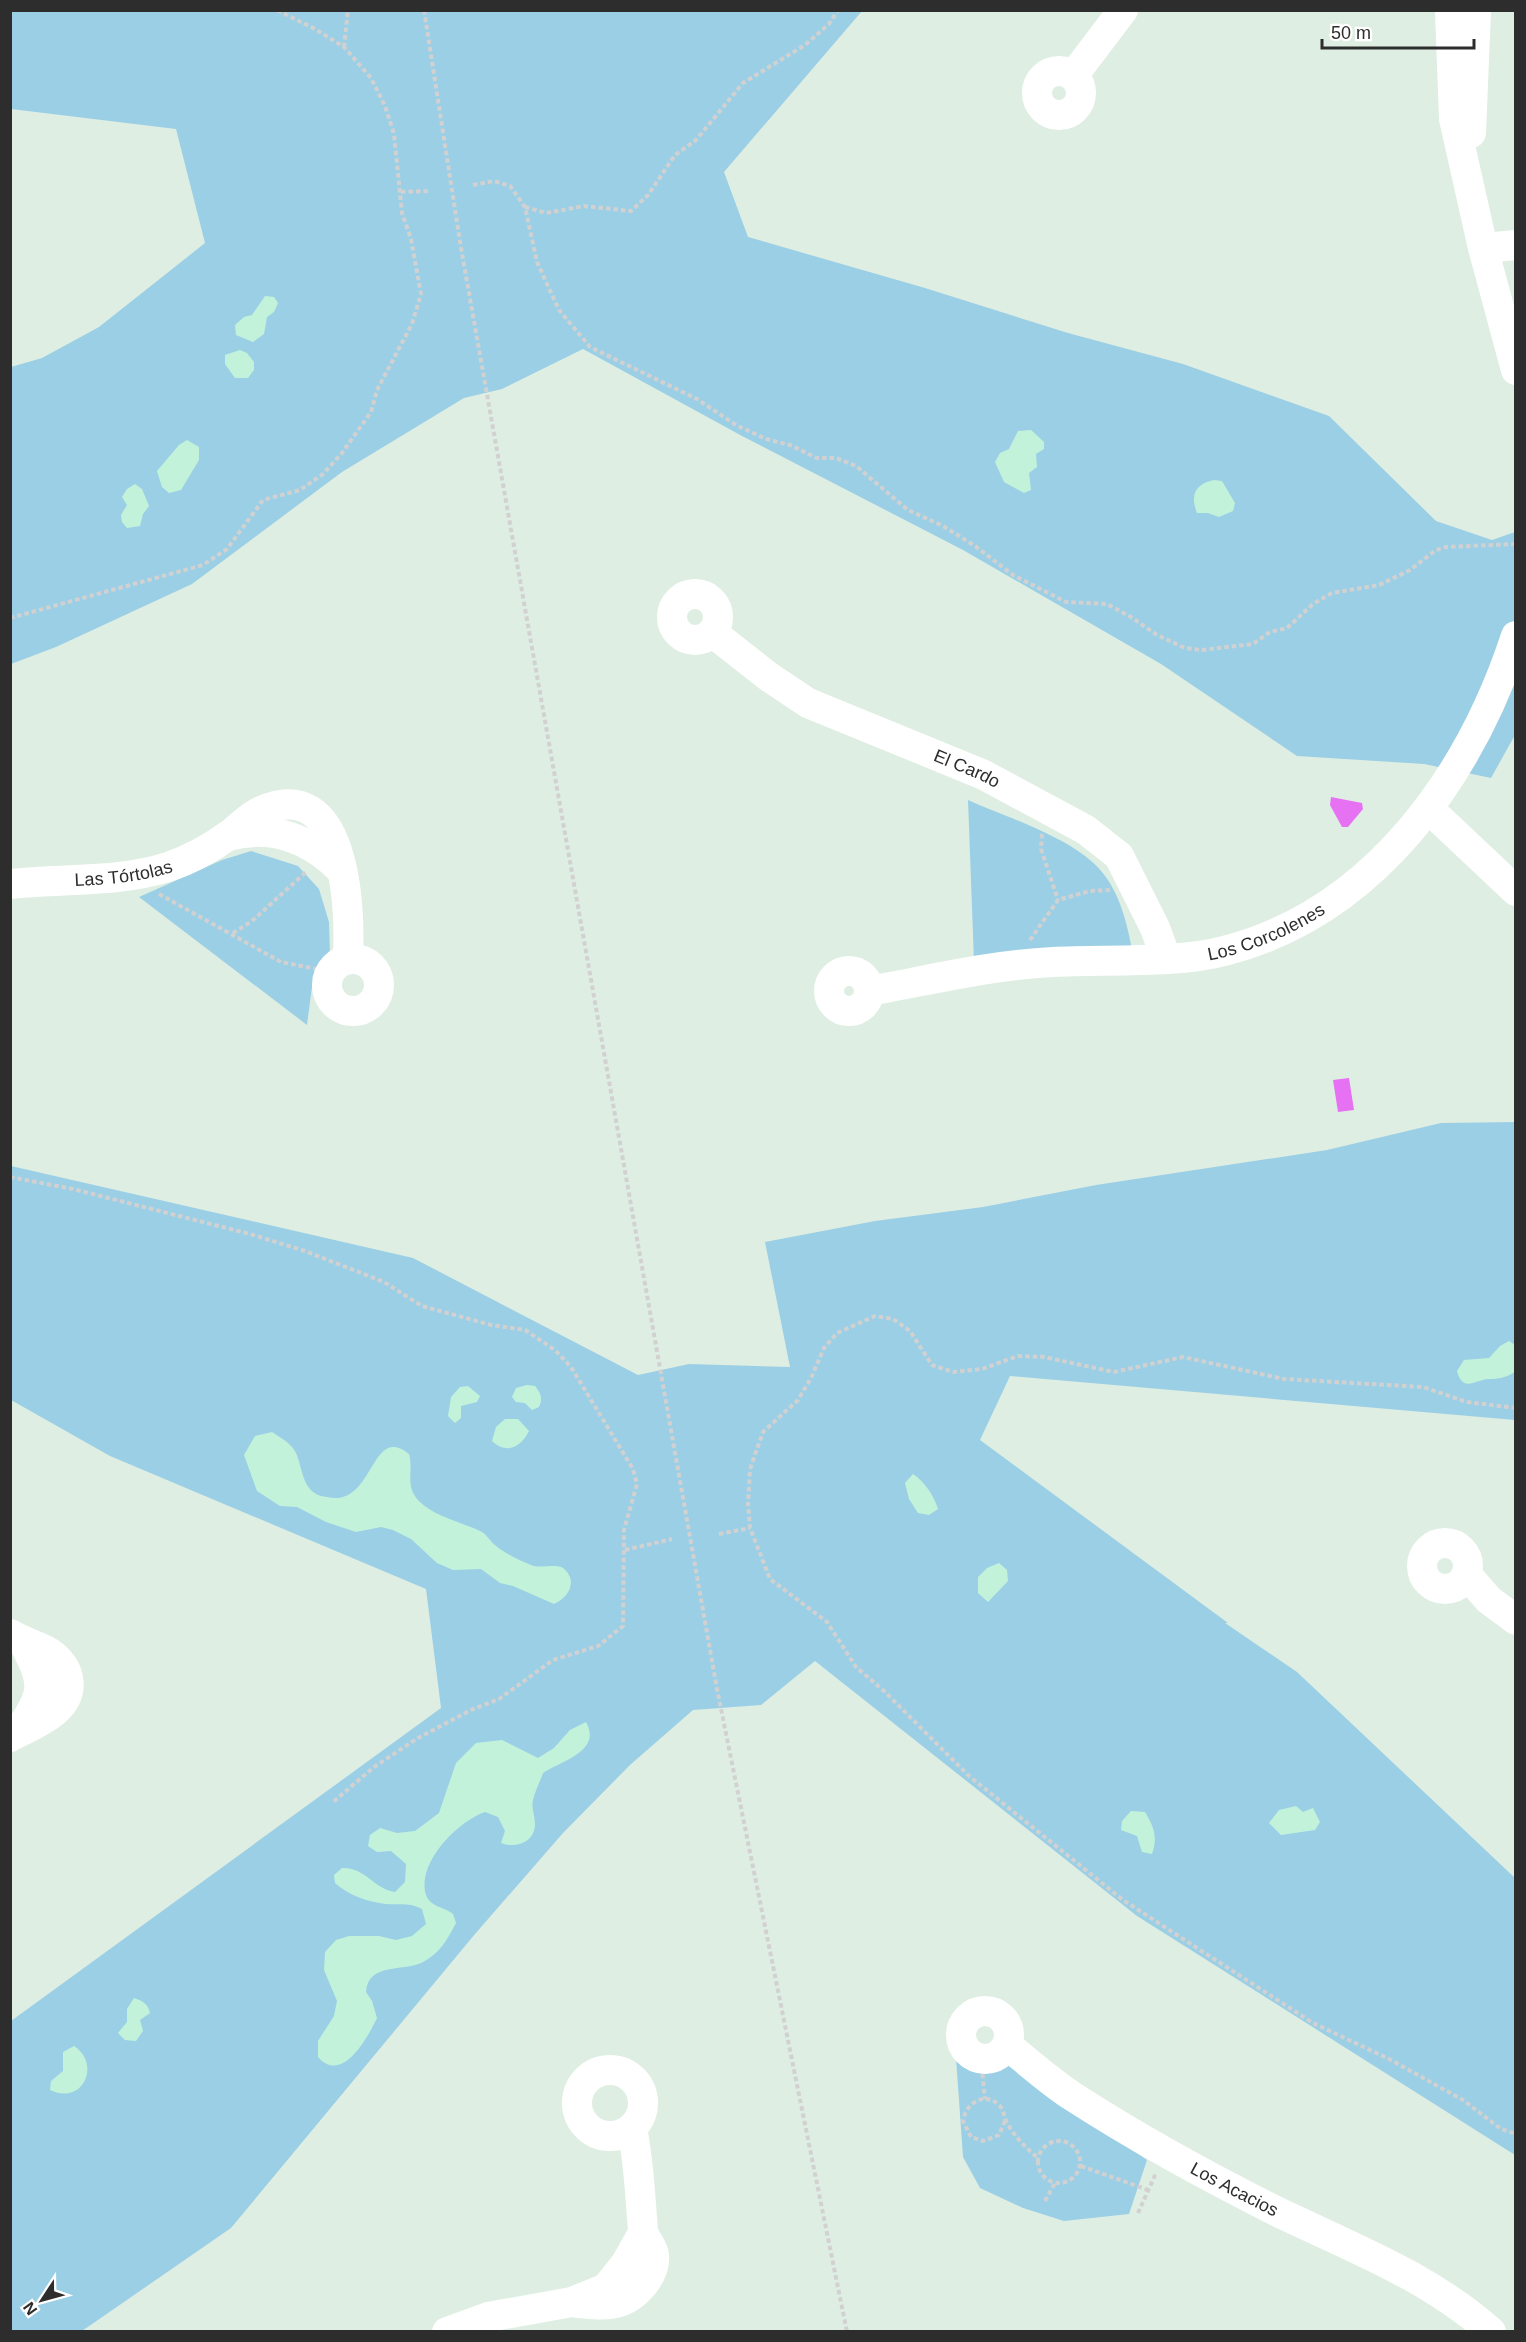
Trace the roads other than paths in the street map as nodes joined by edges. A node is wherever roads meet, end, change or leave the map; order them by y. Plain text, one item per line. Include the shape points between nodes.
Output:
1 (1123, 10) edge
2 (1462, 11) edge
3 (1073, 76) dead end
4 (1515, 245) edge
5 (1482, 248) junction
6 (1515, 370) edge
7 (713, 633) dead end
8 (1515, 636) edge
9 (1429, 809) junction
10 (10, 884) edge
11 (1515, 891) edge
12 (1166, 958) junction
13 (339, 965) road end
14 (869, 991) dead end
15 (1467, 1575) dead end
16 (1515, 1620) edge
17 (17, 1638) edge
18 (13, 1736) edge
19 (1007, 2045) junction
20 (632, 2128) dead end
21 (1482, 2326) edge
22 (447, 2331) edge

1 - 3 street
2 - 5 street via 1454,119
4 - 5 street
5 - 6 street
7 - 12 street, El Cardo via 808,703 984,775 1086,830 1119,856
8 - 9 street, Los Corcolenes via 1475,729
9 - 11 street
9 - 12 street, Los Corcolenes via 1377,868 1323,908 1277,935 1222,952
10 - 13 street, Las Tórtolas via 145,873 194,856 228,836 252,831 284,834 334,862 348,914
12 - 14 street, Los Corcolenes via 1050,962
15 - 16 street via 1489,1600
17 - 18 street via 41,1682 35,1708
19 - 19 street via 1008,2026 989,2011 975,2013 965,2022 962,2041 969,2052 981,2059 994,2058
19 - 21 street, Los Acacios via 1070,2095 1277,2211 1398,2268
20 - 22 street via 640,2168 643,2233 606,2288 572,2302 488,2317

